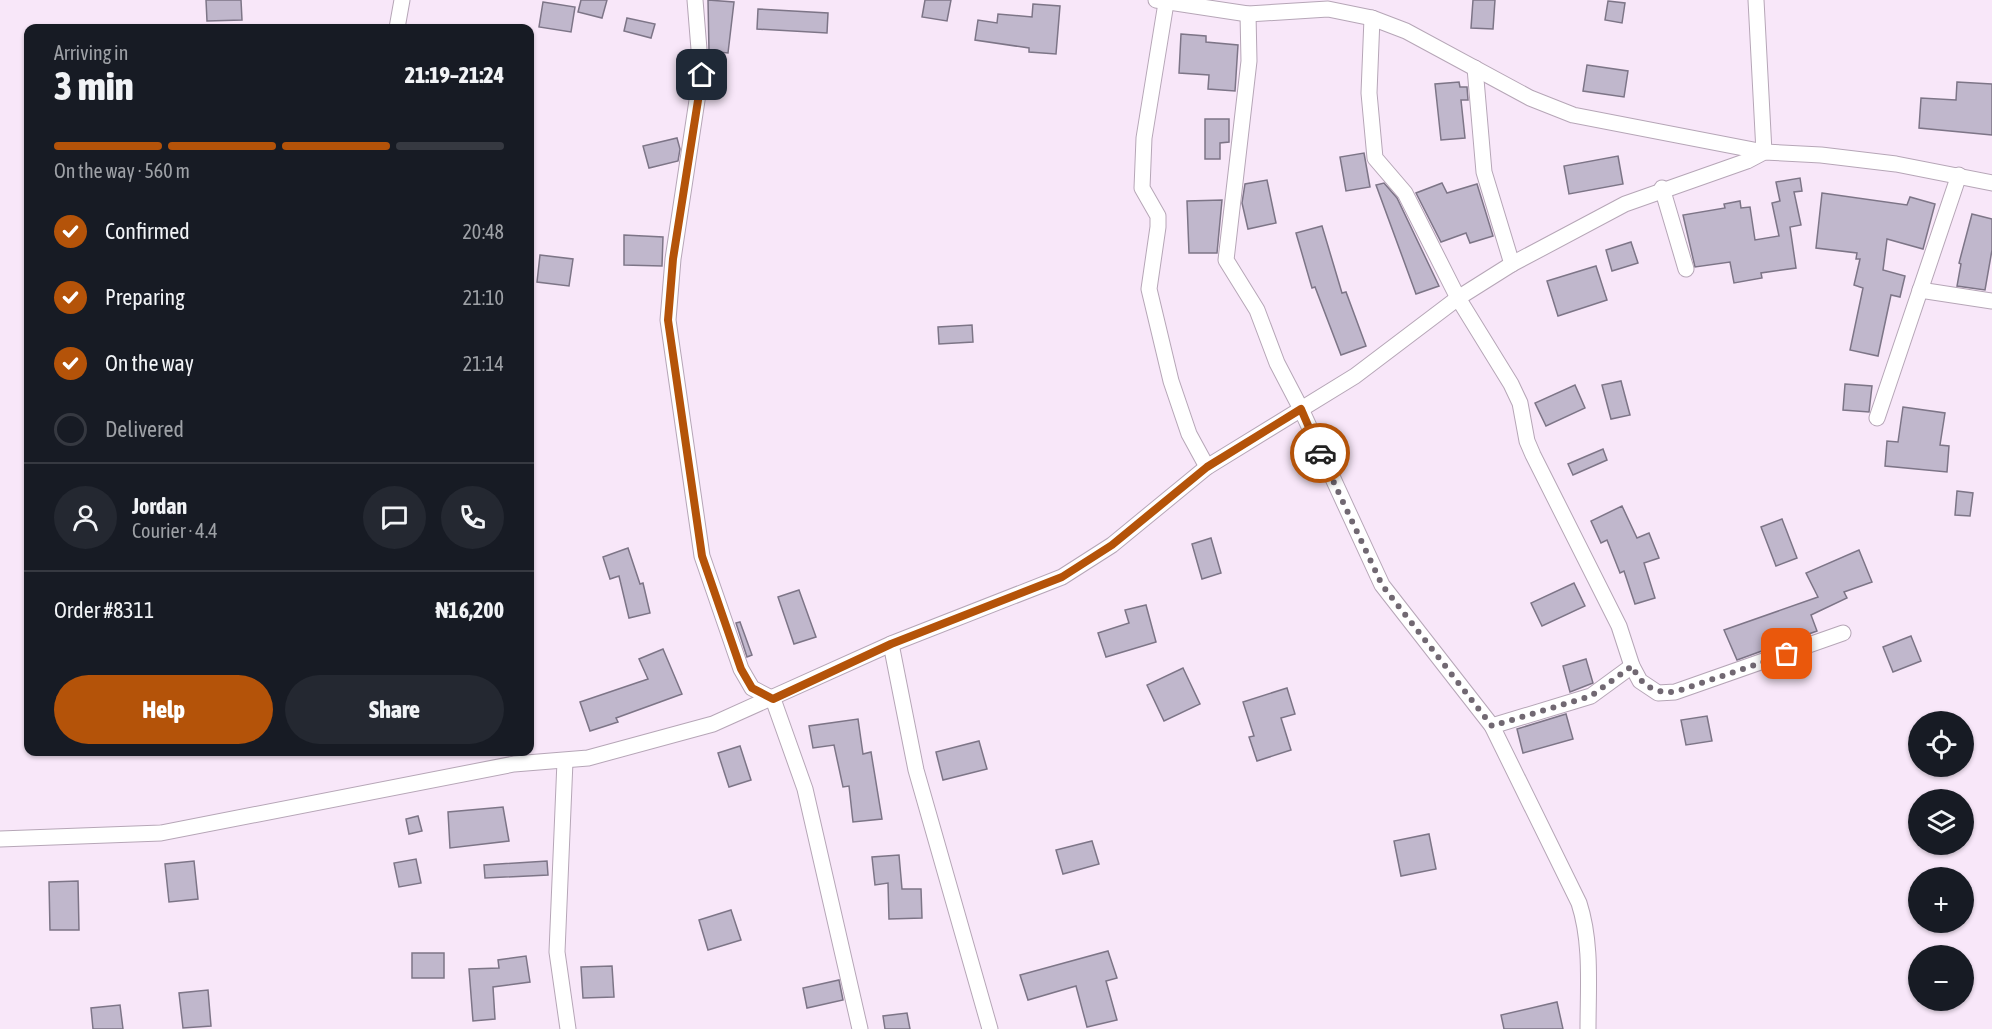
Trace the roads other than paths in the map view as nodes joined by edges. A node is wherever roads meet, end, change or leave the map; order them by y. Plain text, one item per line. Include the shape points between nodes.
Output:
1 (402, 0) edge
2 (695, 0) edge
3 (1756, 0) edge
4 (1161, 2) edge
5 (1248, 14) junction
6 (1372, 18) junction
7 (398, 24) edge
8 (1475, 68) junction
9 (1764, 152) junction
10 (1959, 175) junction
11 (1992, 183) edge
12 (1662, 188) junction
13 (1512, 264) junction
14 (1686, 269) dead end
15 (1920, 290) junction
16 (1458, 298) junction
17 (1992, 301) edge
18 (1301, 409) junction
19 (1877, 418) dead end
20 (1207, 467) junction
21 (1843, 633) dead end
22 (891, 644) junction
23 (1632, 666) junction
24 (773, 699) junction
25 (1492, 726) junction
26 (565, 761) junction
27 (0, 839) edge
28 (568, 1029) edge
29 (860, 1029) edge
30 (990, 1029) edge
31 (1588, 1029) edge

1 - 7 street
2 - 24 street via 702,75 673,259 668,320 702,556 741,669 752,688
3 - 9 street
4 - 5 street
4 - 20 street via 1144,138 1142,188 1158,216 1149,289 1171,381
5 - 6 street via 1328,9
5 - 18 street via 1249,61 1226,260 1257,310 1277,363
6 - 8 street via 1406,31
6 - 16 street via 1369,93 1375,158 1405,193
8 - 9 street via 1530,98 1573,115
8 - 13 street via 1484,172
9 - 10 street via 1821,155
9 - 12 street via 1726,169
10 - 11 street
10 - 15 street
12 - 13 street via 1581,225
12 - 14 street
13 - 16 street
15 - 17 street
15 - 19 street
16 - 18 street via 1382,358
16 - 23 street via 1520,403 1527,441 1619,626
18 - 20 street
18 - 25 street via 1382,585
20 - 22 street via 1112,545 1062,577
21 - 23 street via 1675,692 1658,693 1640,681
22 - 24 street
22 - 30 street via 916,770
23 - 25 street via 1591,696
24 - 26 street via 713,724 618,751
24 - 29 street via 805,789
25 - 31 street via 1583,913 1588,946
26 - 27 street via 514,764 161,833
26 - 28 street via 557,952

